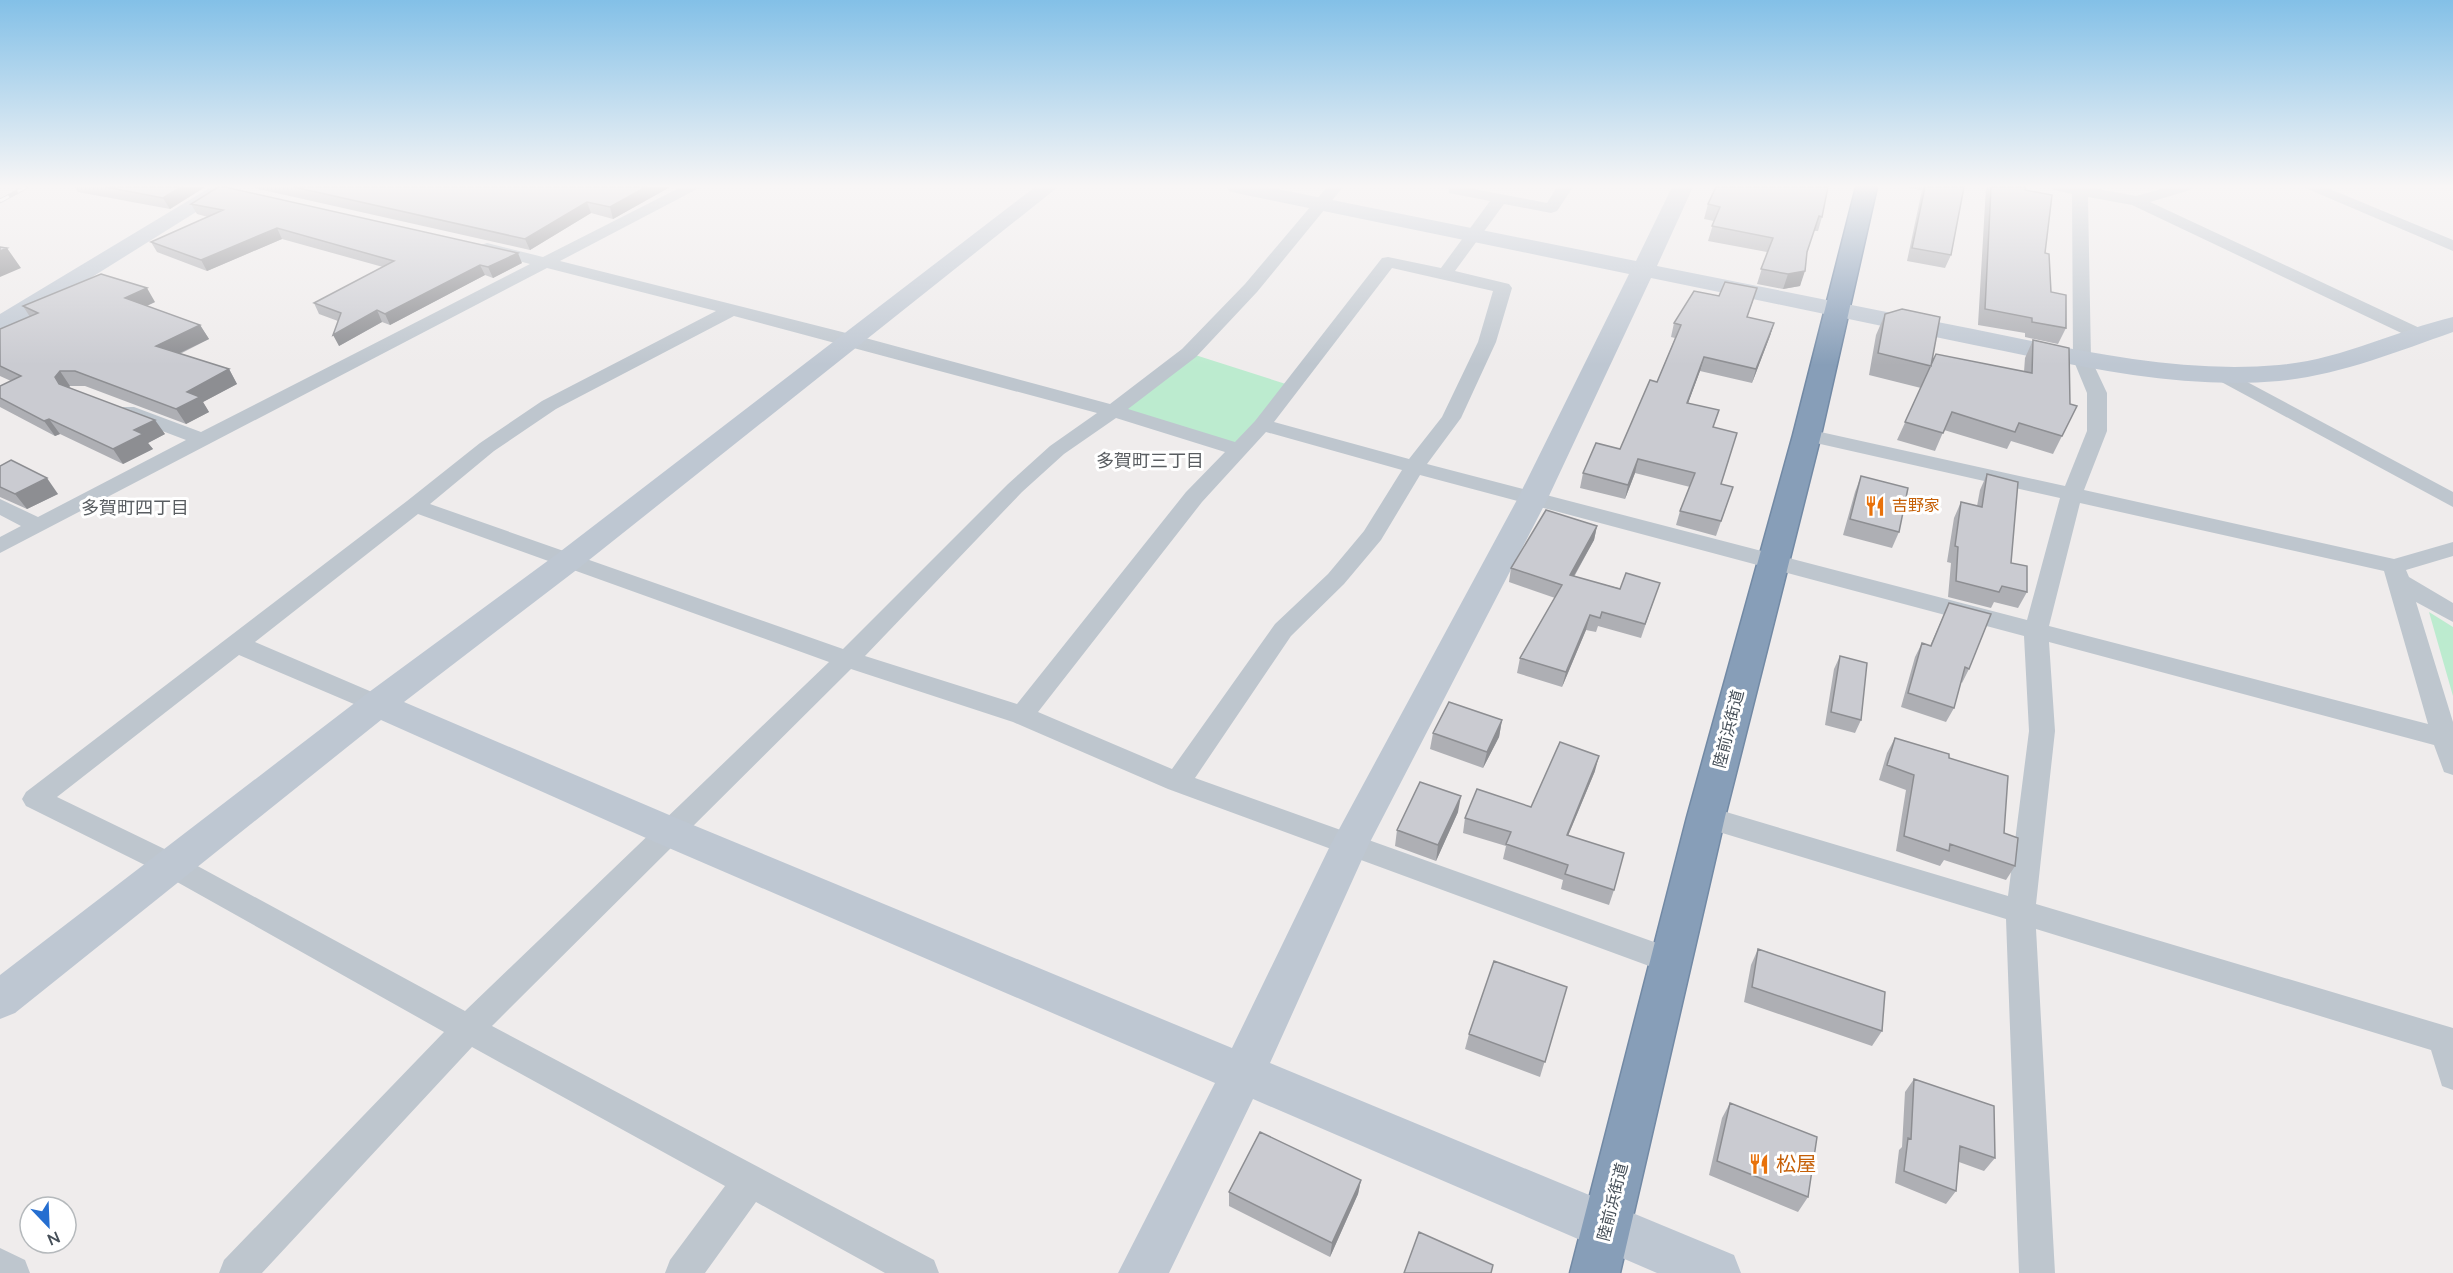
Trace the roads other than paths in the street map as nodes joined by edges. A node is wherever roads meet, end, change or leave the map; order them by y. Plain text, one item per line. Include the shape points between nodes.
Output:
1 (130, 246) edge
2 (480, 246) edge
3 (574, 246) edge
4 (972, 246) edge
5 (1286, 246) edge
6 (1465, 246) edge
7 (1528, 246) edge
8 (1653, 246) edge
9 (1852, 246) edge
10 (2081, 246) edge
11 (2232, 246) edge
12 (545, 261) junction
13 (1641, 270) junction
14 (1444, 274) junction
15 (1837, 308) junction
16 (733, 309) junction
17 (0, 324) edge
18 (2453, 324) edge
19 (2420, 335) junction
20 (852, 340) junction
21 (2082, 358) junction
22 (2221, 374) junction
23 (108, 404) edge
24 (1113, 411) junction
25 (1262, 424) junction
26 (1807, 435) junction
27 (201, 439) junction
28 (1241, 450) junction
29 (1414, 467) junction
30 (2072, 494) junction
31 (1533, 498) junction
32 (2453, 501) edge
33 (0, 506) edge
34 (415, 506) junction
35 (36, 525) junction
36 (0, 546) edge
37 (2453, 549) edge
38 (1772, 560) junction
39 (568, 561) junction
40 (2397, 574) junction
41 (2453, 614) edge
42 (2036, 629) junction
43 (236, 644) junction
44 (847, 659) junction
45 (377, 704) junction
46 (1022, 715) junction
47 (2449, 738) edge
48 (2453, 765) edge
49 (1177, 782) junction
50 (1706, 817) junction
51 (668, 831) junction
52 (1349, 846) junction
53 (171, 865) junction
54 (2020, 913) junction
55 (1671, 961) junction
56 (0, 1000) edge
57 (468, 1029) junction
58 (2449, 1041) edge
59 (1242, 1075) junction
60 (2453, 1075) edge
61 (750, 1181) junction
62 (1607, 1227) junction
63 (0, 1266) edge
64 (12, 1273) edge
65 (237, 1273) edge
66 (683, 1273) edge
67 (921, 1273) edge
68 (1143, 1273) edge
69 (1595, 1273) edge
70 (1716, 1273) edge
71 (2037, 1273) edge

1 - 17 street
2 - 12 street
3 - 12 street
4 - 20 street
5 - 24 street via 1189,353
6 - 14 street
7 - 13 street
8 - 13 street
9 - 15 highway, 陸前浜街道
10 - 21 street
11 - 19 street
12 - 16 street
12 - 27 street
13 - 15 street
13 - 31 street
14 - 25 street via 1388,262
14 - 29 street via 1503,288 1487,342 1451,418
15 - 21 street
15 - 26 highway, 陸前浜街道
16 - 20 street
16 - 34 street via 549,405 487,447
18 - 19 street
19 - 22 street via 2338,363 2307,369
20 - 24 street
20 - 39 street
21 - 22 street
21 - 30 street via 2097,393 2097,431
22 - 32 street
23 - 27 street
24 - 28 street
24 - 44 street via 1057,450 1015,488
25 - 28 street
25 - 29 street
26 - 30 street
26 - 38 highway, 陸前浜街道
27 - 35 street
28 - 46 street via 1194,497
29 - 31 street
29 - 49 street via 1373,535 1336,579 1283,630
30 - 40 street
30 - 42 street
31 - 38 street
31 - 52 street
33 - 35 street
34 - 39 street
34 - 43 street
35 - 36 street
37 - 40 street
38 - 42 street
38 - 50 highway, 陸前浜街道
39 - 44 street
39 - 45 street
40 - 41 street
40 - 47 street
42 - 47 street
42 - 54 street via 2042,731
43 - 45 street
43 - 53 street via 36,799
44 - 46 street
44 - 51 street
45 - 51 street
45 - 53 street
46 - 49 street
47 - 48 street
49 - 52 street
50 - 54 street
50 - 55 highway, 陸前浜街道
51 - 57 street
51 - 59 street
52 - 55 street
52 - 59 street
53 - 56 street
53 - 57 street
54 - 58 street
54 - 71 street
55 - 62 highway, 陸前浜街道
57 - 61 street
57 - 65 street
58 - 60 street
59 - 62 street
59 - 68 street
61 - 66 street
61 - 67 street
62 - 69 highway, 陸前浜街道
62 - 70 street
63 - 64 street

